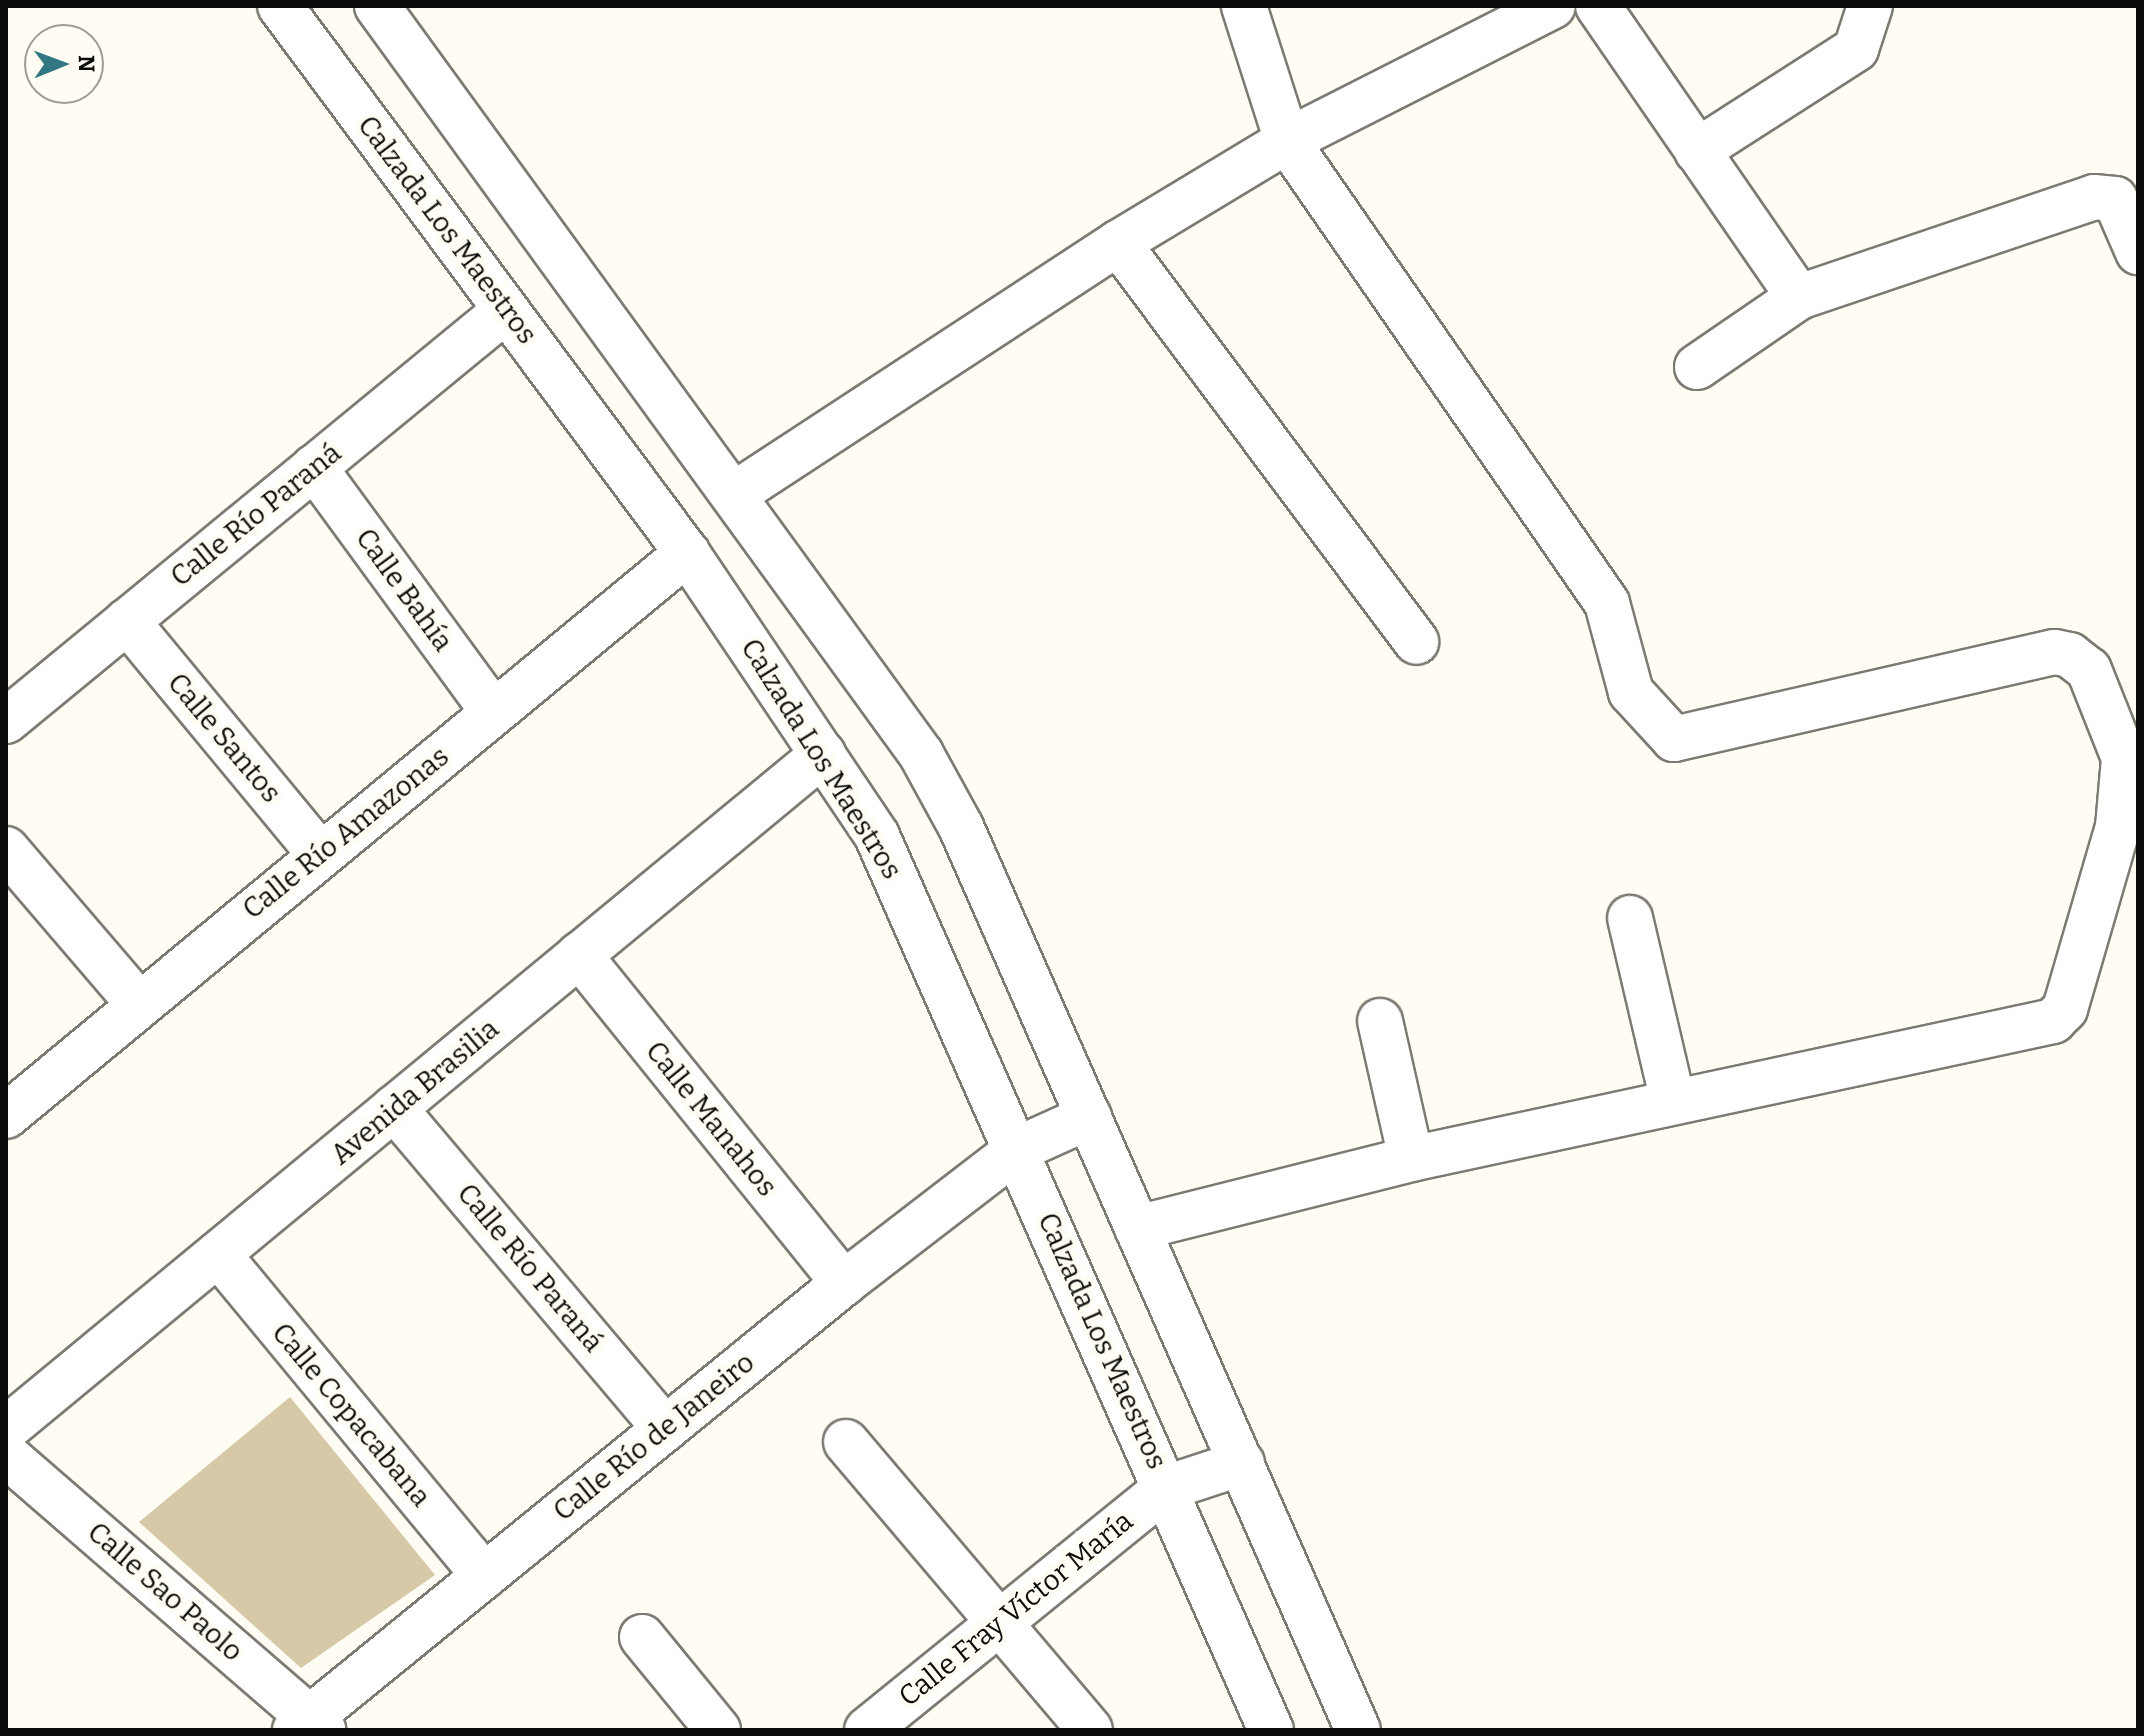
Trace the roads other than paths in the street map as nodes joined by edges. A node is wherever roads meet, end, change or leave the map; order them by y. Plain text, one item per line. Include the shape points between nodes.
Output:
1 (280, 6) edge
2 (377, 6) edge
3 (1244, 6) edge
4 (1553, 6) edge
5 (1598, 6) edge
6 (1870, 6) edge
7 (1287, 141) junction
8 (1697, 151) junction
9 (1118, 243) junction
10 (2138, 252) edge
11 (1799, 297) junction
12 (506, 310) junction
13 (1697, 367) dead end
14 (314, 467) junction
15 (736, 493) junction
16 (687, 553) junction
17 (127, 621) junction
18 (1416, 642) dead end
19 (493, 712) junction
20 (6, 721) edge
21 (823, 754) junction
22 (6, 849) edge
23 (320, 854) junction
24 (1630, 918) dead end
25 (579, 955) junction
26 (139, 1004) junction
27 (1380, 1021) dead end
28 (1673, 1101) junction
29 (394, 1108) junction
30 (6, 1116) edge
31 (1089, 1117) junction
32 (1018, 1149) junction
33 (1411, 1159) junction
34 (1137, 1228) junction
35 (218, 1254) junction
36 (844, 1283) junction
37 (6, 1429) edge
38 (665, 1429) junction
39 (846, 1442) dead end
40 (6, 1455) edge
41 (1242, 1463) junction
42 (1166, 1488) junction
43 (484, 1576) junction
44 (1001, 1618) junction
45 (642, 1637) dead end
46 (310, 1726) edge
47 (718, 1730) edge
48 (867, 1730) edge
49 (1090, 1730) edge
50 (1271, 1730) edge
51 (1358, 1730) edge

1 - 12 street, Calzada Los Maestros
2 - 15 street
3 - 7 street
4 - 7 street
5 - 8 street
6 - 8 street via 1856,49
7 - 9 street
7 - 28 street via 1607,603 1631,692 1674,739 1694,739 2054,652 2070,655 2089,670 2124,758 2118,827 2065,1009 2053,1021
8 - 11 street
9 - 15 street
9 - 18 street
10 - 11 street via 2115,199 2094,197
11 - 13 street
12 - 14 street, Calle Río Paraná
12 - 16 street, Calzada Los Maestros
14 - 17 street, Calle Río Paraná
14 - 19 street, Calle Bahía
15 - 31 street via 921,754 961,827
16 - 19 street, Calle Río Amazonas
16 - 21 street, Calzada Los Maestros
17 - 20 street, Calle Río Paraná
17 - 23 street, Calle Santos
19 - 23 street, Calle Río Amazonas
21 - 25 street, Avenida Brasilia
21 - 32 street, Calzada Los Maestros via 902,885
22 - 26 street
23 - 26 street, Calle Río Amazonas
24 - 28 street
25 - 29 street, Avenida Brasilia
25 - 36 street, Calle Manahos
26 - 30 street, Calle Río Amazonas
27 - 33 street
28 - 33 street
29 - 35 street, Avenida Brasilia
29 - 38 street, Calle Río Paraná
31 - 32 street, Calle Río de Janeiro
31 - 34 street
32 - 36 street, Calle Río de Janeiro
32 - 42 street, Calzada Los Maestros
33 - 34 street
34 - 41 street
35 - 37 street, Avenida Brasilia
35 - 43 street, Calle Copacabana
36 - 38 street, Calle Río de Janeiro
38 - 43 street, Calle Río de Janeiro
39 - 44 street
40 - 46 street, Calle Sao Paolo
41 - 42 street
41 - 51 street
42 - 44 street, Calle Fray Víctor María
42 - 50 street, Calzada Los Maestros
43 - 46 street, Calle Río de Janeiro
44 - 48 street, Calle Fray Víctor María
44 - 49 street
45 - 47 street

